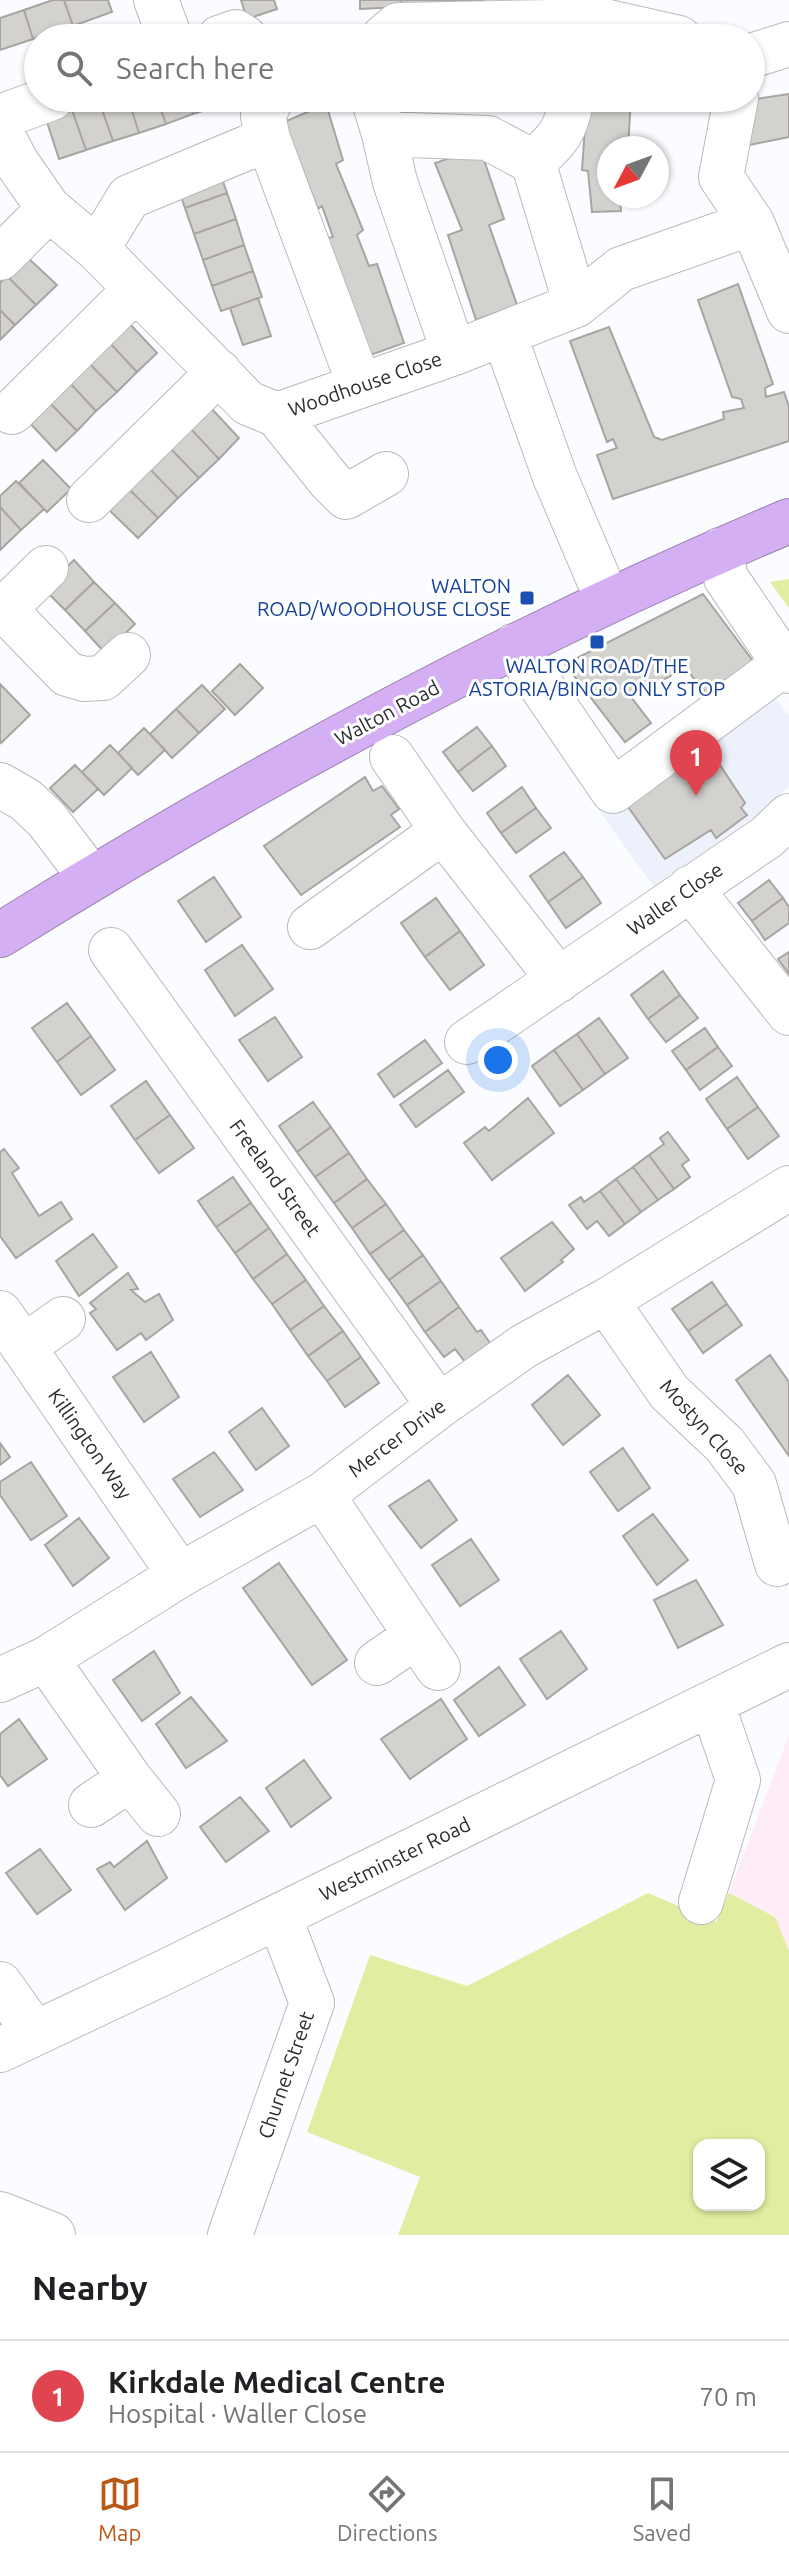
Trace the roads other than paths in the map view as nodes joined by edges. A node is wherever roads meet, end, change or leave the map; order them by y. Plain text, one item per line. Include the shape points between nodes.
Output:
1 (595, 24) edge
2 (617, 24) edge
3 (789, 44) edge
4 (765, 52) edge
5 (24, 108) edge
6 (570, 112) edge
7 (733, 112) edge
8 (378, 116) edge
9 (0, 117) edge
10 (270, 119) edge
11 (0, 131) edge
12 (533, 162) junction
13 (49, 209) junction
14 (752, 223) junction
15 (97, 249) junction
16 (0, 258) edge
17 (136, 289) junction
18 (576, 305) junction
19 (789, 311) edge
20 (504, 334) junction
21 (454, 353) junction
22 (219, 372) junction
23 (360, 386) junction
24 (12, 412) dead end
25 (277, 415) junction
26 (386, 474) dead end
27 (89, 500) dead end
28 (789, 521) edge
29 (720, 550) junction
30 (46, 568) dead end
31 (608, 601) junction
32 (2, 611) edge
33 (514, 646) junction
34 (128, 655) dead end
35 (787, 667) edge
36 (392, 757) dead end
37 (0, 785) edge
38 (789, 816) edge
39 (443, 831) junction
40 (91, 878) junction
41 (690, 888) junction
42 (310, 927) dead end
43 (0, 935) edge
44 (111, 950) dead end
45 (559, 980) junction
46 (789, 1013) edge
47 (467, 1042) dead end
48 (789, 1188) edge
49 (606, 1301) junction
50 (63, 1319) dead end
51 (12, 1330) edge
52 (439, 1406) junction
53 (322, 1495) junction
54 (777, 1564) dead end
55 (180, 1575) junction
56 (46, 1659) junction
57 (377, 1663) dead end
58 (789, 1665) edge
59 (0, 1680) edge
60 (712, 1703) junction
61 (130, 1779) junction
62 (91, 1805) dead end
63 (158, 1814) dead end
64 (701, 1902) dead end
65 (279, 1916) junction
66 (0, 1984) edge
67 (18, 2042) edge
68 (0, 2214) edge
69 (53, 2235) edge
70 (230, 2235) edge

1 - 2 street
3 - 4 street
5 - 9 street
6 - 12 street via 568,124
7 - 14 street via 721,177
8 - 12 street via 488,138
8 - 21 street
10 - 15 street via 129,197
10 - 23 street
11 - 13 street, Woodhouse Close
12 - 18 street
13 - 15 street, Woodhouse Close
13 - 16 street
14 - 18 street, Woodhouse Close via 621,269
14 - 19 street
15 - 17 street, Woodhouse Close
17 - 22 street, Woodhouse Close
17 - 24 street
18 - 20 street, Woodhouse Close
20 - 21 street, Woodhouse Close
20 - 31 street via 555,477
21 - 23 street, Woodhouse Close
22 - 25 street, Woodhouse Close via 248,403
22 - 27 street
23 - 25 street, Woodhouse Close
25 - 26 street via 346,497
28 - 29 highway, Walton Road
29 - 31 highway, Walton Road
29 - 35 street via 726,578
30 - 32 street
31 - 33 highway, Walton Road
32 - 34 street via 67,674 103,678
33 - 35 street via 613,791
33 - 40 highway, Walton Road
36 - 39 street
37 - 40 street via 47,820
38 - 41 street, Waller Close via 767,837
39 - 42 street
39 - 45 street
40 - 43 highway, Walton Road
41 - 45 street, Waller Close
41 - 46 street
44 - 52 street, Freeland Street
45 - 47 street, Waller Close
48 - 49 street, Mercer Drive
49 - 52 street, Mercer Drive via 524,1346
49 - 54 street, Mostyn Close via 669,1392 725,1445 754,1484
50 - 51 street
51 - 55 street, Killington Way
52 - 53 street, Mercer Drive
53 - 55 street, Mercer Drive
53 - 57 street via 427,1652
55 - 56 street, Mercer Drive
56 - 59 street, Mercer Drive
56 - 61 street
58 - 60 street, Westminster Road
60 - 64 street via 738,1780
60 - 65 street, Westminster Road
61 - 62 street
61 - 63 street
65 - 67 street, Westminster Road
65 - 70 street, Churnet Street via 312,2003
66 - 67 street
68 - 69 street

